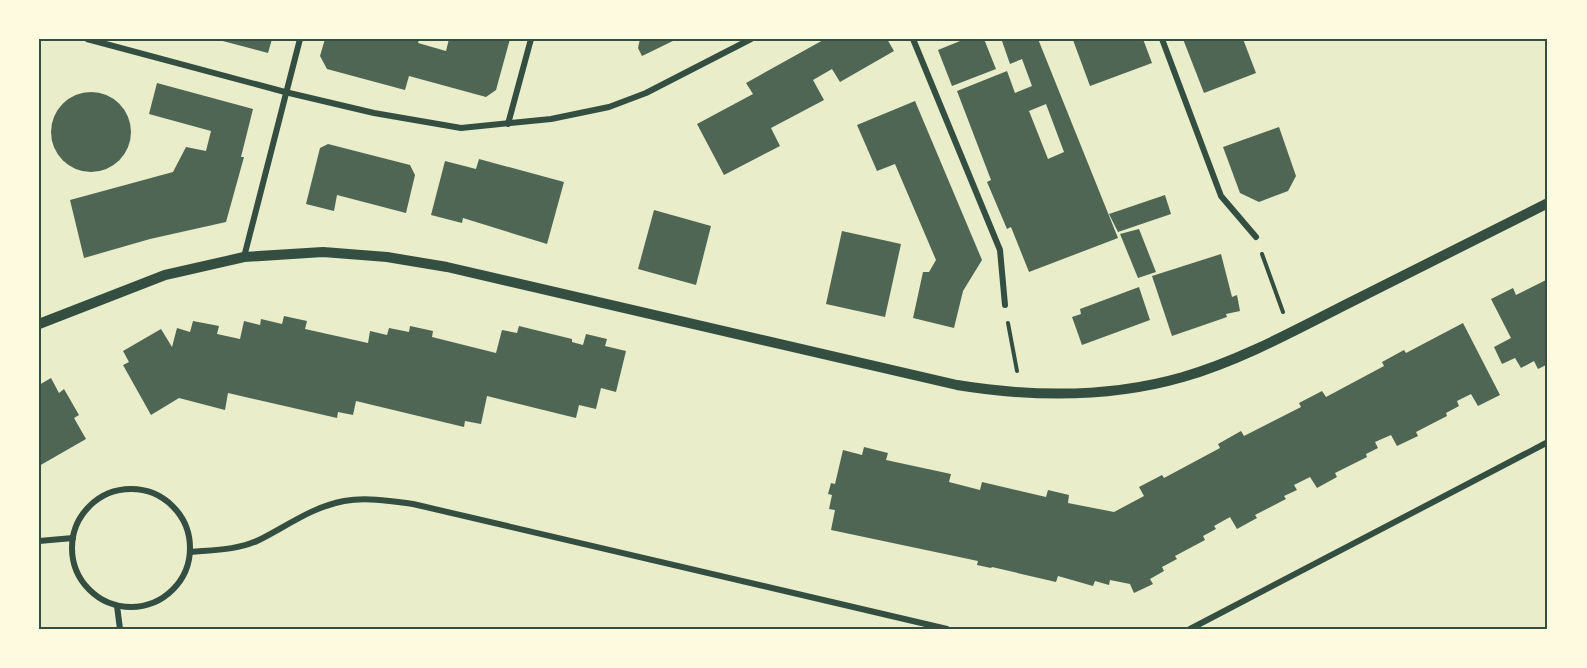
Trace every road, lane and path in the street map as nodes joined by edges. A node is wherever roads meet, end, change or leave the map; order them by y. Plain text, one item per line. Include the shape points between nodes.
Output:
1 (87, 39) edge
2 (300, 39) edge
3 (531, 39) edge
4 (751, 39) edge
5 (913, 39) edge
6 (1162, 39) edge
7 (285, 92) junction
8 (508, 124) junction
9 (1548, 203) edge
10 (1256, 237) joint
11 (244, 257) junction
12 (1005, 304) joint
13 (44, 321) edge
14 (1290, 332) junction
15 (1021, 393) junction
16 (1548, 442) edge
17 (73, 537) junction
18 (39, 541) edge
19 (191, 552) junction
20 (117, 606) junction
21 (120, 629) edge
22 (947, 629) edge
23 (1190, 629) edge

1 - 7 street
2 - 7 street
3 - 8 street
4 - 8 street via 646,93 609,107
5 - 12 street via 1000,250
6 - 10 street via 1221,196
7 - 8 street via 461,128
7 - 11 street
9 - 14 street
10 - 14 path
11 - 13 street via 165,275
11 - 15 street via 323,252 447,267 957,385
12 - 15 path
14 - 15 street via 1238,357 1182,377 1128,388
16 - 23 street
17 - 18 street
17 - 19 street via 82,514 101,496 126,488 152,491 173,505 187,527
17 - 20 street via 73,560 81,581 97,597
19 - 20 street via 184,577 167,596 143,607
19 - 22 street via 238,548 316,509 344,501 373,499 413,504
20 - 21 street

